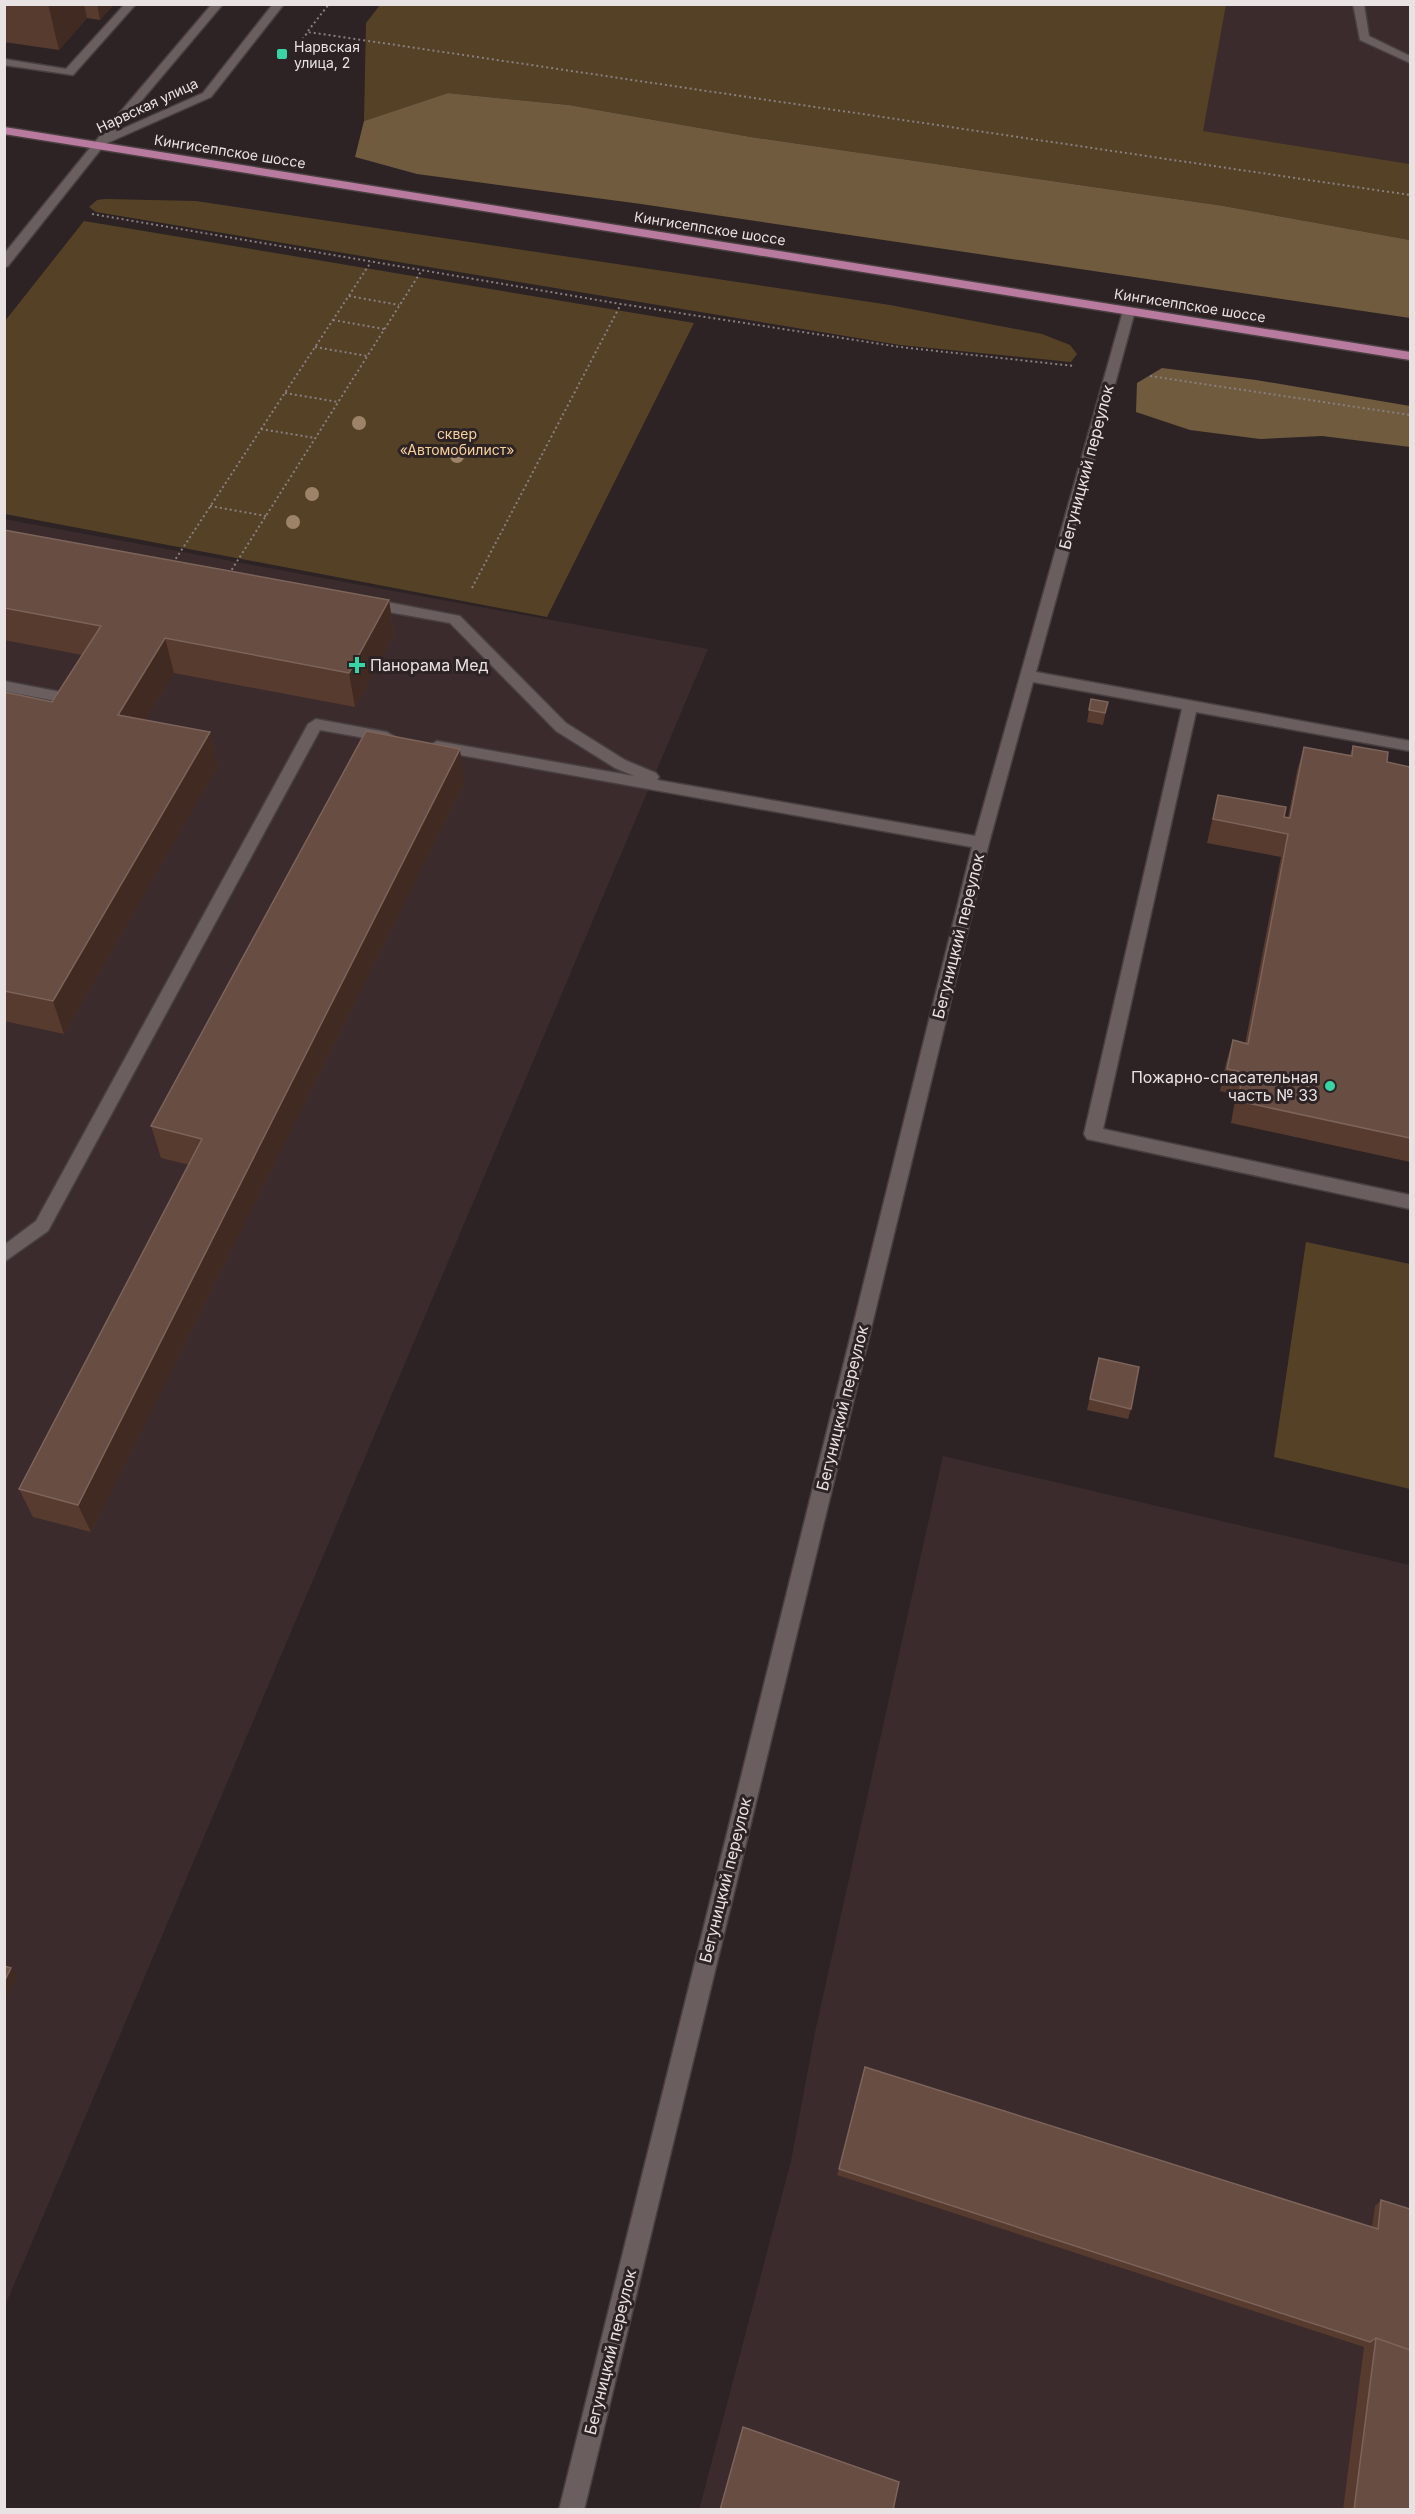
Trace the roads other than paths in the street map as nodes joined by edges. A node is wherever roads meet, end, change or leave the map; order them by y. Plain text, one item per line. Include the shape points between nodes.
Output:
1 (131, 4) edge
2 (218, 4) edge
3 (279, 4) edge
4 (1359, 4) edge
5 (1410, 60) edge
6 (4, 62) edge
7 (4, 129) edge
8 (98, 145) junction
9 (4, 263) edge
10 (1129, 311) junction
11 (1410, 356) edge
12 (352, 600) edge
13 (1028, 676) junction
14 (4, 687) edge
15 (62, 698) edge
16 (1190, 706) junction
17 (1410, 746) edge
18 (679, 789) junction
19 (981, 843) junction
20 (1410, 1202) edge
21 (4, 1255) edge
22 (571, 2510) edge

1 - 6 street via 69,73
2 - 8 street, Нарвская улица
3 - 8 street, Нарвская улица via 207,95
4 - 5 street via 1364,38
7 - 8 main road, Кингисеппское шоссе
8 - 9 street
8 - 10 main road, Кингисеппское шоссе
10 - 11 main road, Кингисеппское шоссе
10 - 13 street, Бегуницкий переулок
12 - 18 street via 455,619 561,727 620,764
13 - 16 street
13 - 19 street, Бегуницкий переулок
14 - 15 street
16 - 17 street
16 - 20 street via 1093,1134
18 - 19 street
18 - 21 street via 316,724 42,1226
19 - 22 street, Бегуницкий переулок

